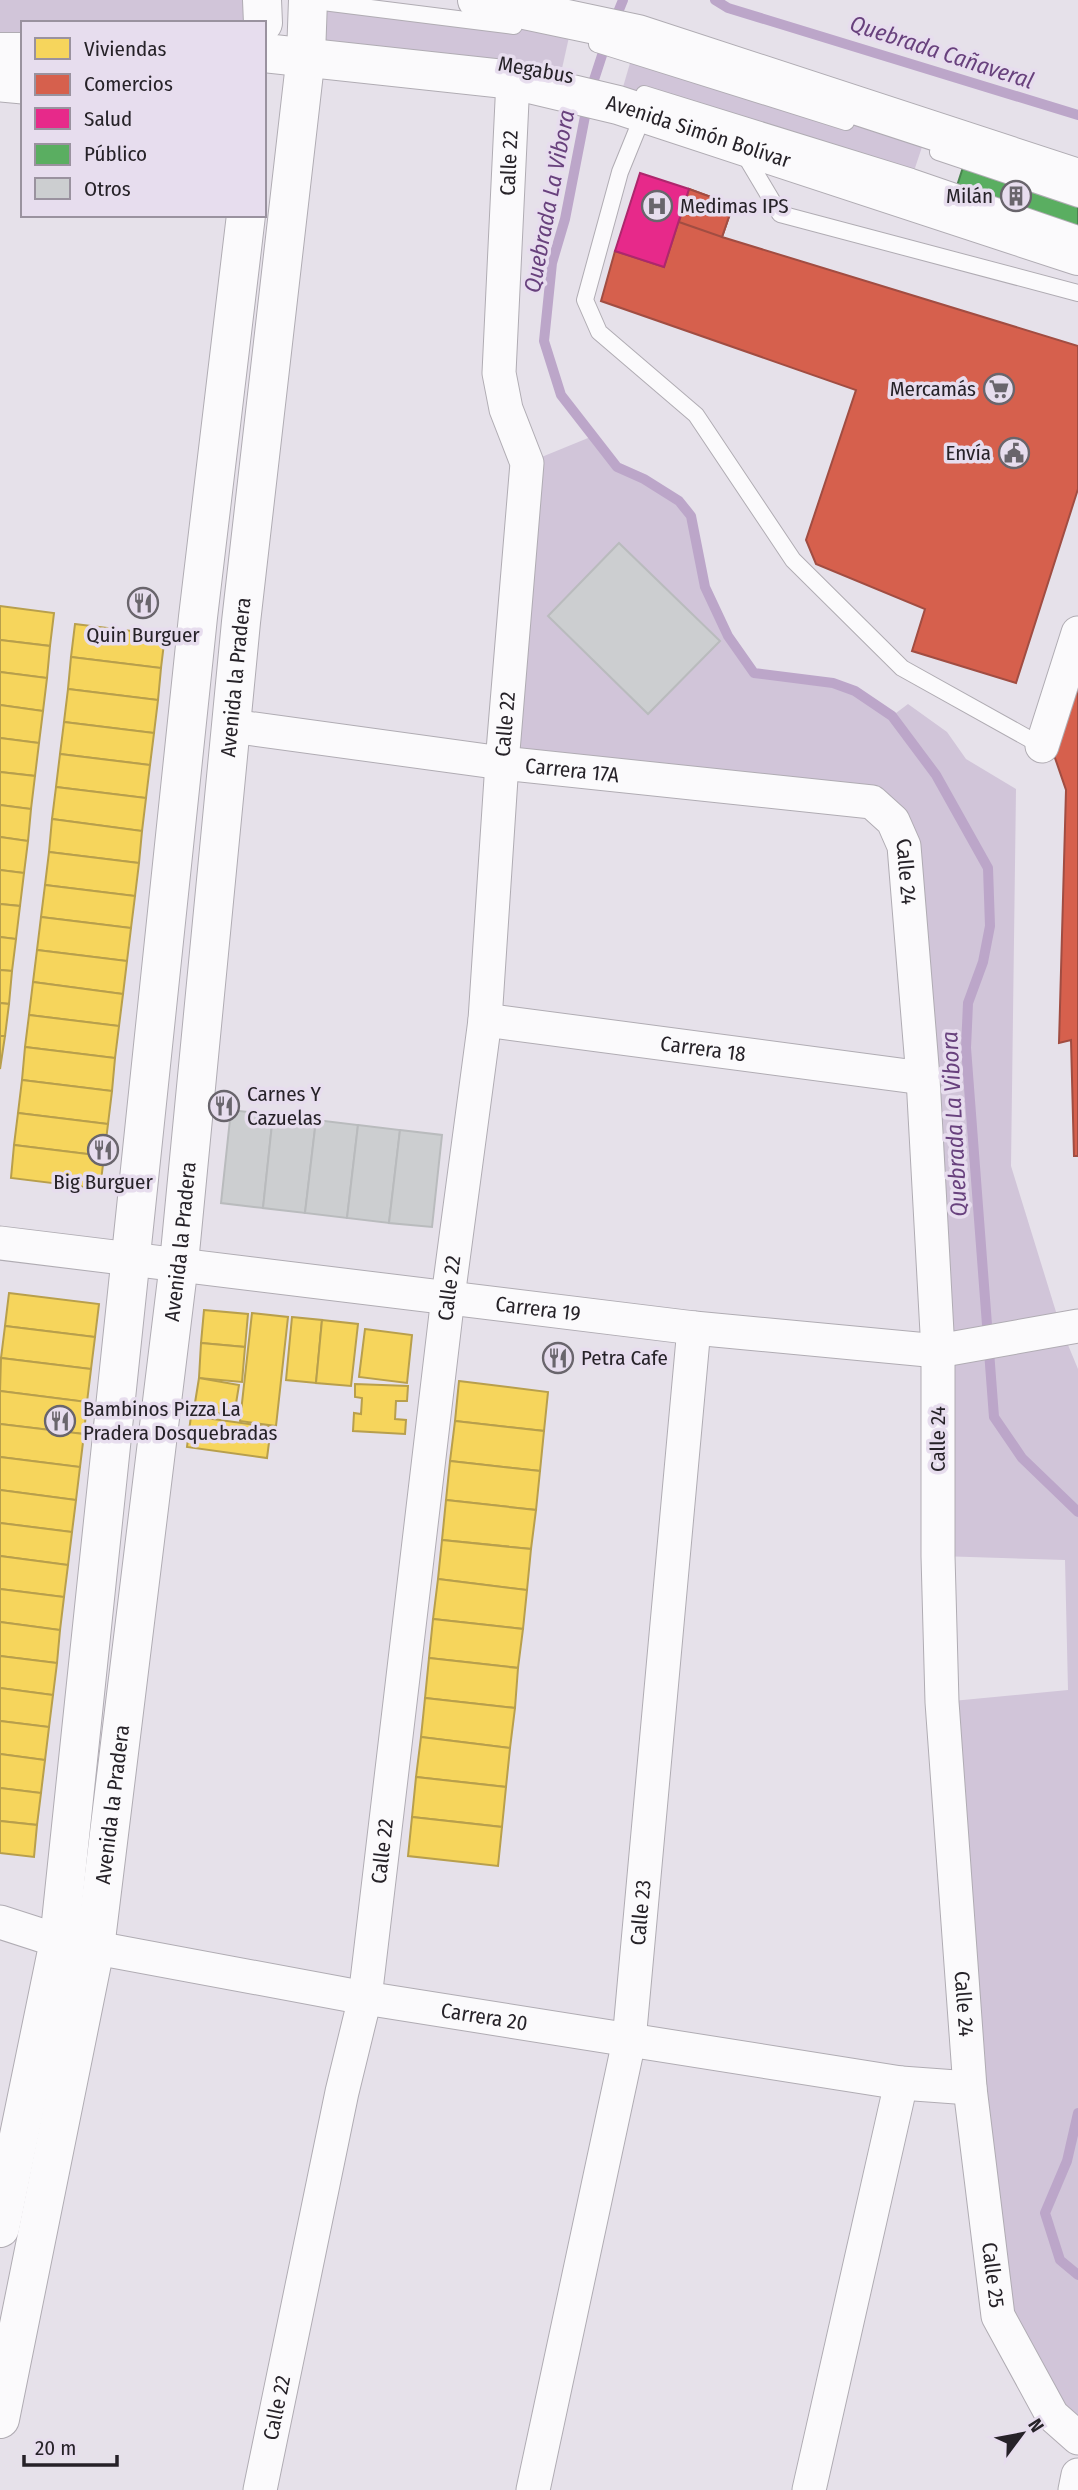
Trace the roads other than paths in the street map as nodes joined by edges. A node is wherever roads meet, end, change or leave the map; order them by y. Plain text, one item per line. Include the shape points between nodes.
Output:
1 (262, 0) edge
2 (298, 0) edge
3 (308, 0) edge
4 (477, 0) edge
5 (535, 30) dead end
6 (281, 43) edge
7 (635, 43) junction
8 (343, 45) dead end
9 (0, 52) edge
10 (21, 52) edge
11 (540, 81) junction
12 (0, 85) edge
13 (21, 87) edge
14 (629, 102) junction
15 (856, 125) dead end
16 (738, 144) junction
17 (922, 147) dead end
18 (1078, 178) edge
19 (1078, 199) edge
20 (246, 217) edge
21 (1078, 234) edge
22 (1078, 256) edge
23 (1078, 293) edge
24 (1078, 634) edge
25 (232, 726) junction
26 (1042, 746) joint
27 (502, 762) junction
28 (872, 802) joint
29 (485, 1020) junction
30 (923, 1078) junction
31 (0, 1243) edge
32 (133, 1257) junction
33 (179, 1263) junction
34 (448, 1297) junction
35 (1078, 1326) edge
36 (694, 1328) junction
37 (938, 1350) junction
38 (0, 1922) edge
39 (77, 1944) junction
40 (365, 1998) junction
41 (629, 2041) junction
42 (901, 2083) junction
43 (970, 2088) junction
44 (0, 2228) edge
45 (0, 2419) edge
46 (1078, 2438) edge
47 (1078, 2475) edge
48 (260, 2490) edge
49 (533, 2490) edge
50 (809, 2490) edge
51 (1075, 2490) edge

1 - 6 street
2 - 3 lane, Megabus
3 - 5 lane, Megabus
3 - 6 street
4 - 7 street
6 - 11 street, Avenida Simón Bolívar
6 - 25 street, Avenida la Pradera
7 - 15 lane
7 - 18 street
8 - 11 lane, Megabus
9 - 10 street
11 - 14 street, Avenida Simón Bolívar
11 - 27 street, Calle 22 via 499,373 506,409 527,463
12 - 13 street
14 - 16 street, Avenida Simón Bolívar
14 - 21 lane via 912,177
14 - 26 lane via 620,172 585,300 598,332 696,415 793,560 902,668
16 - 22 street, Avenida Simón Bolívar
16 - 23 lane via 780,214
17 - 19 lane
20 - 32 street, Avenida la Pradera via 198,617
24 - 26 street
25 - 27 street, Carrera 17A
25 - 33 street, Avenida la Pradera
27 - 28 street, Carrera 17A
27 - 29 street, Calle 22
28 - 30 street, Calle 24 via 893,821 904,846
29 - 30 street, Carrera 18
29 - 34 street, Calle 22
30 - 37 street, Calle 24
31 - 32 street, Carrera 19
32 - 33 street, Carrera 19
32 - 39 street, Avenida la Pradera
33 - 34 street, Carrera 19
33 - 39 street, Avenida la Pradera
34 - 36 street, Carrera 19
34 - 40 street, Calle 22
35 - 37 street, Carrera 19
36 - 37 street, Carrera 19
36 - 41 street, Calle 23
37 - 43 street, Calle 24 via 942,1702
38 - 39 street, Carrera 20
39 - 40 street, Carrera 20
39 - 44 street, Avenida la Pradera
39 - 45 street, Avenida la Pradera
40 - 41 street, Carrera 20
40 - 48 street, Calle 22
41 - 42 street, Carrera 20
41 - 49 street, Calle 23
42 - 43 street, Carrera 20
42 - 50 street
43 - 46 street, Calle 25 via 998,2316 1052,2415
47 - 51 street

